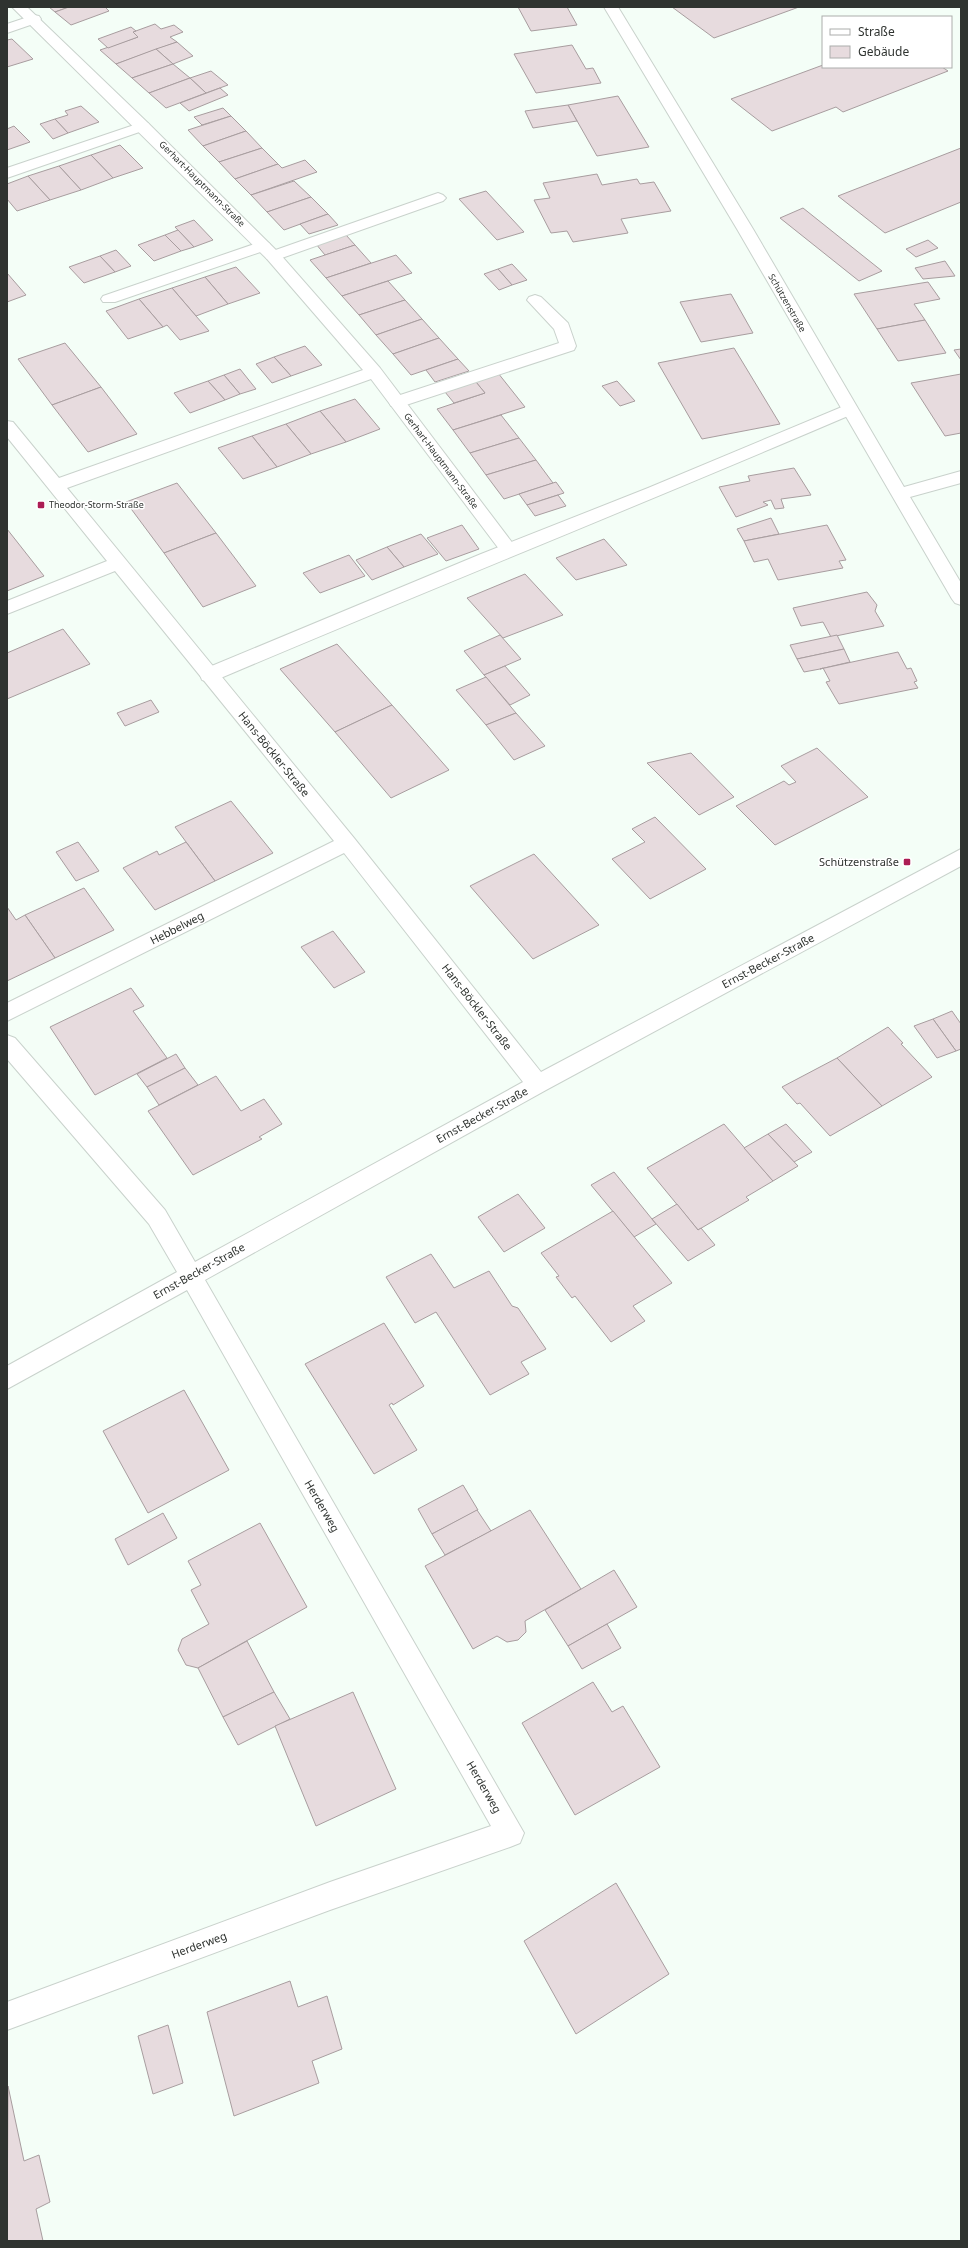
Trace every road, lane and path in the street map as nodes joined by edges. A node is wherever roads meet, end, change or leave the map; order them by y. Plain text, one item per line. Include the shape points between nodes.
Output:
1 (20, 7) edge
2 (611, 7) edge
3 (34, 19) junction
4 (7, 29) edge
5 (143, 126) junction
6 (7, 173) edge
7 (438, 198) dead end
8 (268, 251) junction
9 (109, 299) dead end
10 (535, 300) dead end
11 (374, 372) junction
12 (397, 402) junction
13 (849, 409) junction
14 (7, 426) edge
15 (961, 477) edge
16 (55, 486) junction
17 (898, 494) junction
18 (508, 549) junction
19 (118, 563) junction
20 (961, 599) edge
21 (7, 608) edge
22 (209, 675) junction
23 (347, 843) junction
24 (961, 857) edge
25 (7, 1013) edge
26 (7, 1044) edge
27 (538, 1084) junction
28 (190, 1276) junction
29 (7, 1378) edge
30 (7, 2016) edge

1 - 3 street, Gerhart-Hauptmann-Straße
2 - 13 street, Schützenstraße via 741,222
3 - 4 street
3 - 5 street, Gerhart-Hauptmann-Straße
5 - 6 street
5 - 8 street, Gerhart-Hauptmann-Straße
7 - 8 street
8 - 9 street
8 - 11 street, Gerhart-Hauptmann-Straße
10 - 12 street via 562,327 568,346
11 - 12 street, Gerhart-Hauptmann-Straße
11 - 16 street
12 - 18 street, Gerhart-Hauptmann-Straße
13 - 17 street, Schützenstraße
13 - 18 street via 654,492
14 - 16 street, Hans-Böckler-Straße
15 - 17 street
16 - 19 street, Hans-Böckler-Straße
17 - 20 street, Schützenstraße
18 - 22 street
19 - 21 street
19 - 22 street, Hans-Böckler-Straße
22 - 23 street, Hans-Böckler-Straße
23 - 25 street, Hebbelweg
23 - 27 street, Hans-Böckler-Straße
24 - 27 street, Ernst-Becker-Straße
26 - 28 street via 157,1217
27 - 28 street, Ernst-Becker-Straße
28 - 29 street, Ernst-Becker-Straße
28 - 30 street, Herderweg via 510,1833 330,1896

